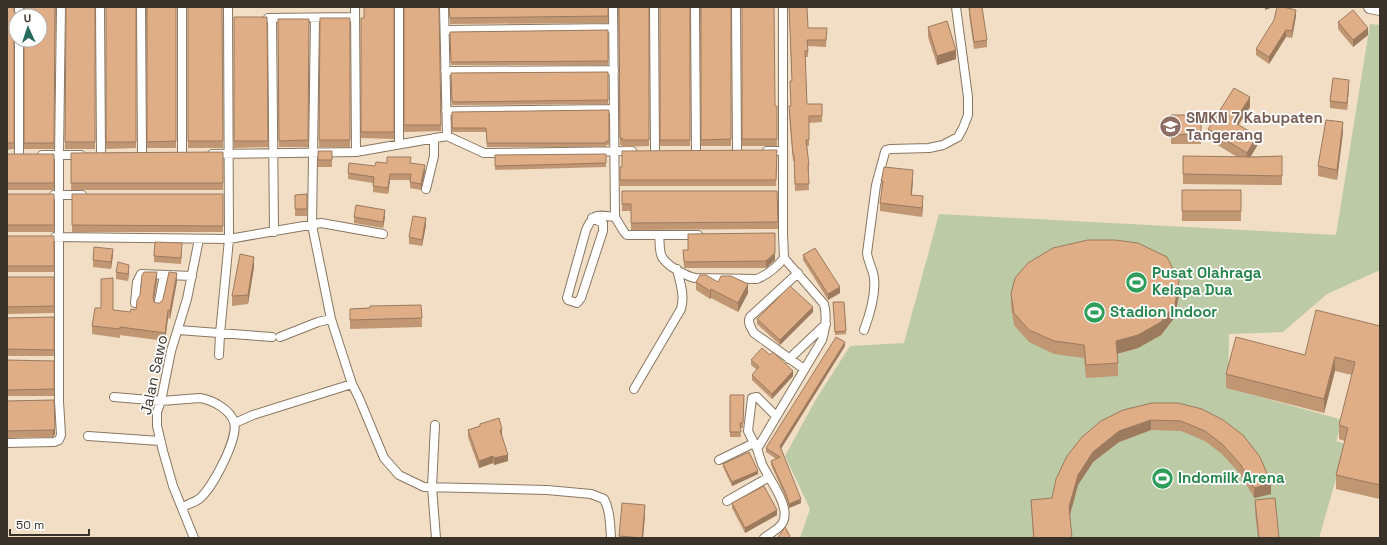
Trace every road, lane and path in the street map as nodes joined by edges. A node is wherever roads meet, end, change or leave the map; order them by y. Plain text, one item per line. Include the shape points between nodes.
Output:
1 (61, 7) edge
2 (100, 7) edge
3 (141, 7) edge
4 (182, 7) edge
5 (228, 7) edge
6 (355, 7) edge
7 (399, 7) edge
8 (444, 7) edge
9 (613, 7) edge
10 (654, 7) edge
11 (695, 7) edge
12 (736, 7) edge
13 (783, 7) edge
14 (956, 7) edge
15 (1370, 7) edge
16 (1380, 9) edge
17 (355, 17) junction
18 (257, 18) edge
19 (272, 18) junction
20 (315, 18) junction
21 (613, 28) junction
22 (445, 30) junction
23 (19, 48) edge
24 (614, 70) junction
25 (445, 71) junction
26 (614, 109) junction
27 (446, 111) junction
28 (446, 136) junction
29 (434, 138) junction
30 (399, 144) junction
31 (614, 151) junction
32 (696, 151) edge
33 (760, 151) edge
34 (783, 151) junction
35 (356, 152) junction
36 (737, 152) edge
37 (273, 153) junction
38 (312, 153) junction
39 (142, 154) edge
40 (182, 154) edge
41 (205, 154) edge
42 (228, 154) junction
43 (59, 155) junction
44 (426, 189) dead end
45 (44, 195) edge
46 (59, 195) junction
47 (90, 195) edge
48 (615, 217) junction
49 (592, 218) junction
50 (312, 225) junction
51 (274, 232) junction
52 (384, 234) dead end
53 (659, 235) junction
54 (705, 235) edge
55 (44, 237) edge
56 (59, 237) junction
57 (199, 239) junction
58 (229, 239) junction
59 (579, 258) junction
60 (784, 258) junction
61 (593, 262) junction
62 (677, 269) junction
63 (798, 273) junction
64 (164, 275) junction
65 (192, 276) junction
66 (135, 302) edge
67 (158, 306) edge
68 (331, 319) junction
69 (826, 324) junction
70 (178, 330) junction
71 (864, 330) dead end
72 (220, 334) junction
73 (219, 354) dead end
74 (789, 359) junction
75 (804, 370) junction
76 (352, 384) junction
77 (634, 389) dead end
78 (114, 397) dead end
79 (161, 401) junction
80 (776, 416) junction
81 (235, 423) junction
82 (435, 425) dead end
83 (88, 436) dead end
84 (160, 441) junction
85 (7, 443) edge
86 (755, 446) junction
87 (719, 460) dead end
88 (769, 477) junction
89 (432, 487) junction
90 (727, 500) dead end
91 (183, 506) junction
92 (611, 537) edge
93 (194, 538) edge
94 (436, 538) edge
95 (764, 538) edge

1 - 43 street
2 - 43 street via 98,155
3 - 39 street
4 - 40 street
5 - 42 street via 231,18
6 - 17 street
7 - 30 street
8 - 22 street
9 - 21 street
10 - 31 street via 652,151
11 - 32 street
12 - 36 street
13 - 34 street
14 - 71 street via 968,115 958,137 943,145 890,149 885,152 876,185 868,253 874,279 871,310
15 - 16 street
17 - 20 street
17 - 35 street
18 - 19 street
19 - 20 street
19 - 37 street
20 - 38 street
21 - 22 street
21 - 24 street
22 - 25 street
23 - 43 street via 23,155
24 - 25 street
24 - 26 street
25 - 27 street
26 - 27 street
26 - 31 street
27 - 28 street
28 - 29 street
28 - 31 street via 484,152
29 - 30 street
29 - 44 street via 434,156
30 - 35 street
31 - 48 street via 619,192
33 - 34 street
34 - 60 street via 778,192 779,234
35 - 38 street
37 - 38 street
37 - 42 street
37 - 51 street
38 - 50 street
41 - 42 street
42 - 58 street via 225,195
43 - 46 street
45 - 46 street
46 - 47 street
46 - 56 street
48 - 49 street via 601,215
48 - 53 street via 627,235
49 - 59 street
49 - 61 street via 604,226
50 - 51 street
50 - 52 street via 321,223
50 - 68 street
51 - 58 street
53 - 54 street
53 - 62 street via 662,257
55 - 56 street
56 - 57 street
56 - 85 street via 55,278 55,401 61,435 59,440 54,442
57 - 58 street
57 - 65 street, Jalan Sawo
58 - 72 street
59 - 61 street
59 - 61 street via 567,298 573,303 577,303 581,298
60 - 62 street via 777,267 758,279 695,278 688,277
60 - 63 street
62 - 77 street via 683,293 681,309
63 - 69 street via 824,304
63 - 74 street via 749,319 750,328 754,333
64 - 65 street
64 - 66 street via 141,274 137,282
64 - 67 street
65 - 70 street, Jalan Sawo
68 - 72 street via 276,337
68 - 76 street
69 - 74 street
69 - 75 street via 822,340
70 - 72 street
70 - 79 street, Jalan Sawo
72 - 73 street
74 - 75 street
75 - 80 street
76 - 81 street
76 - 89 street via 384,458 399,475
78 - 79 street
79 - 81 street via 206,399 223,409
79 - 84 street, Jalan Sawo via 157,412
80 - 86 street
80 - 86 street via 757,397 752,398 748,431
81 - 91 street via 227,456 210,486 199,499
82 - 89 street
83 - 84 street
84 - 91 street, Jalan Sawo via 173,486
86 - 87 street
86 - 88 street
88 - 90 street
88 - 95 street via 782,502 784,520 781,526
89 - 92 street via 547,490 591,494 604,499 609,515
89 - 94 street
91 - 93 street, Jalan Sawo

